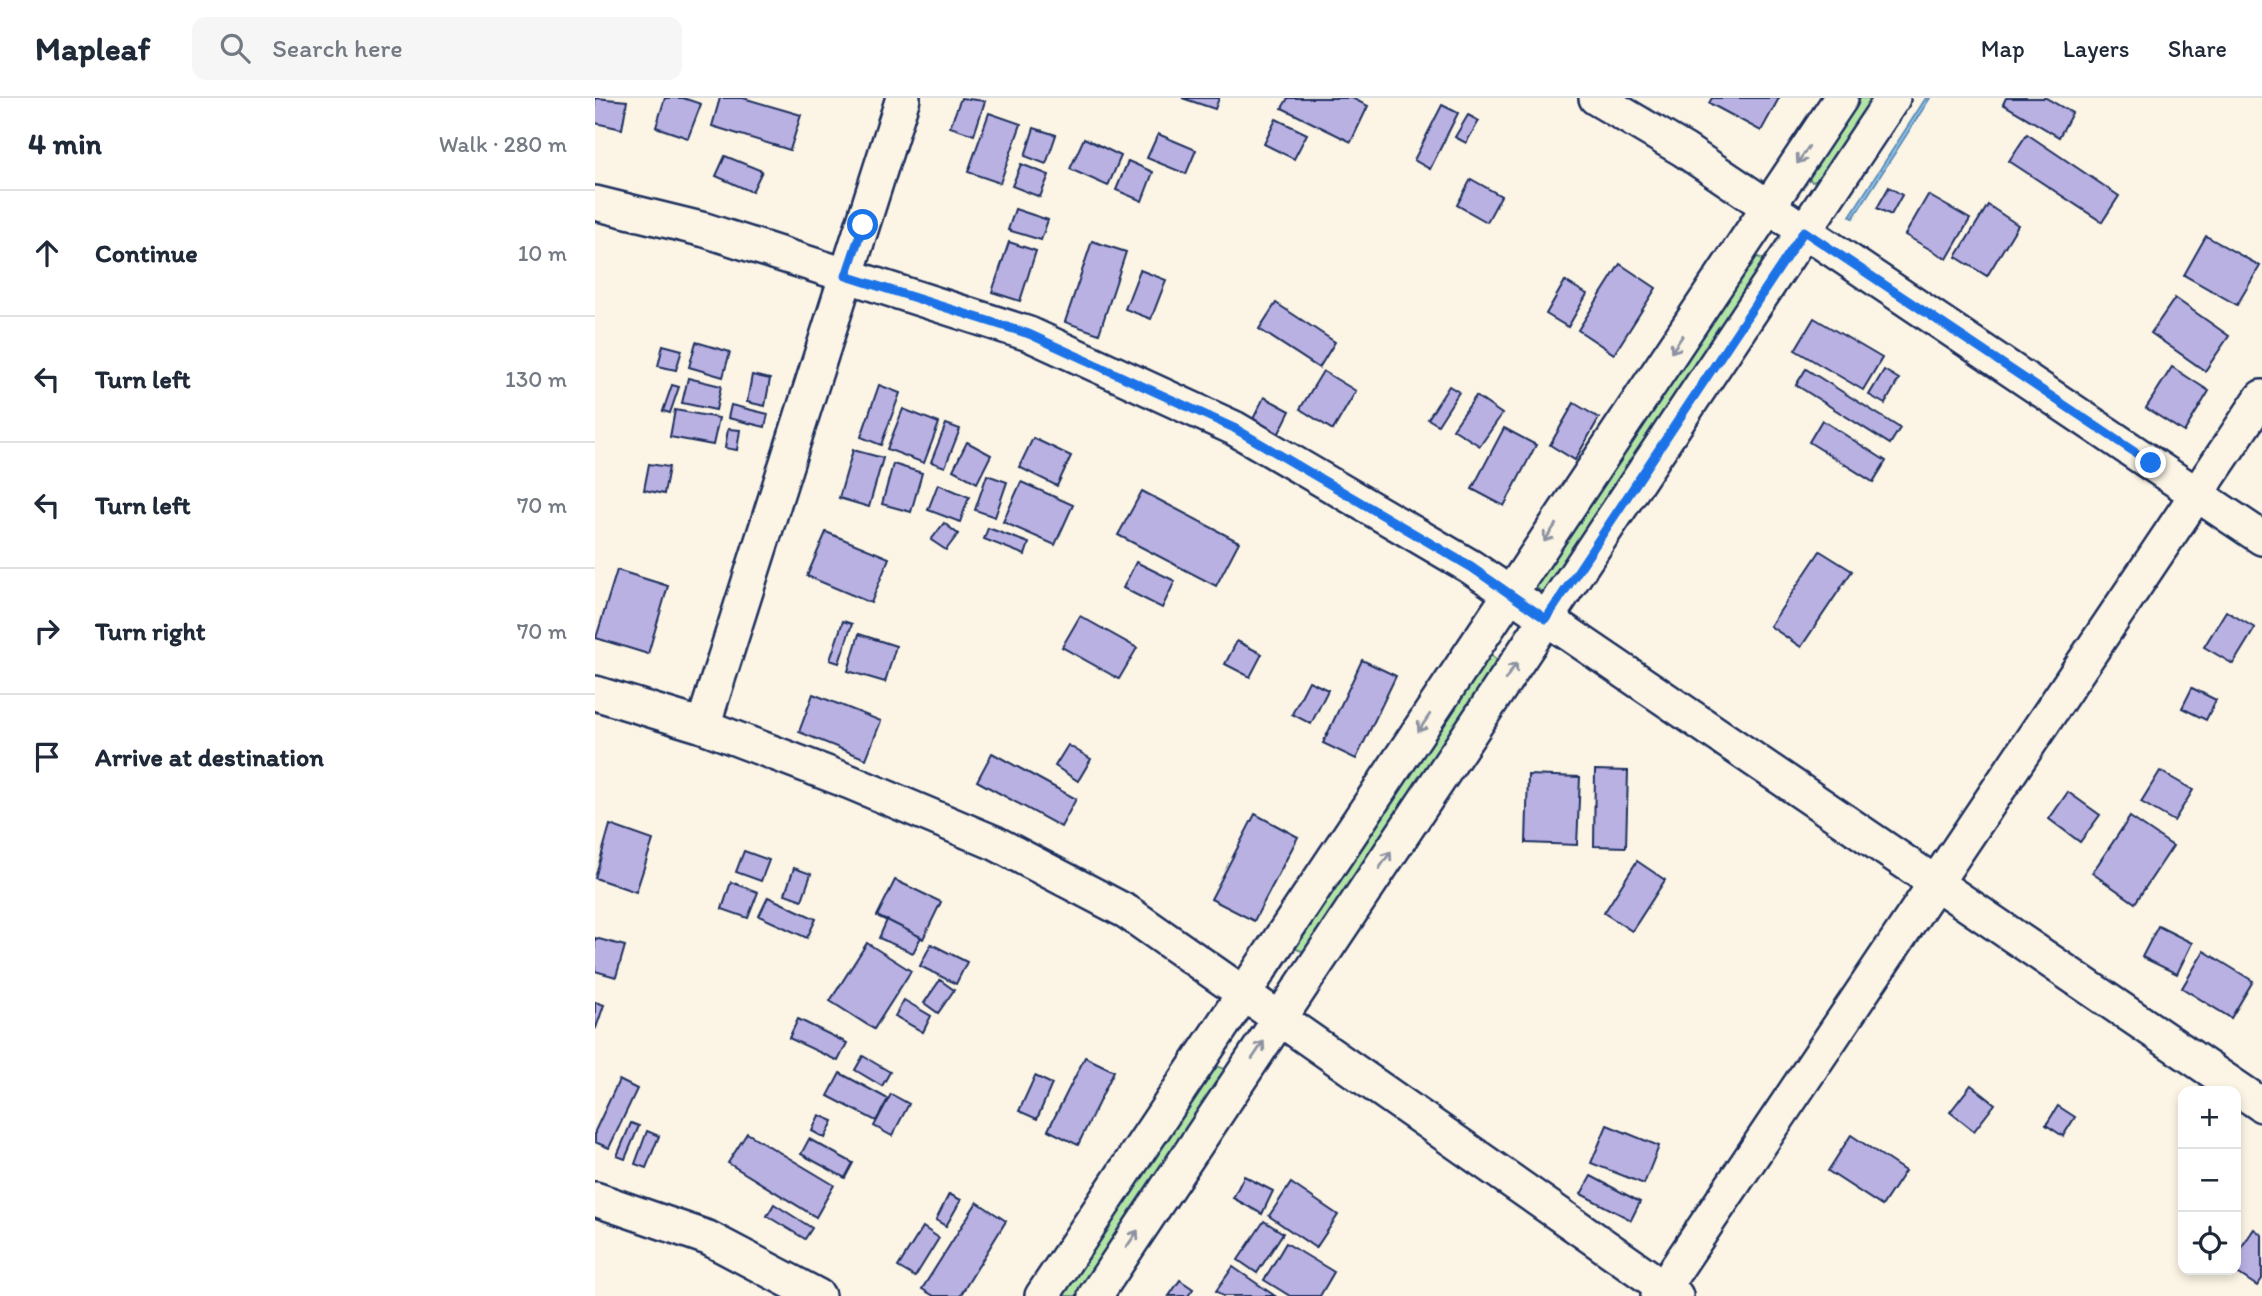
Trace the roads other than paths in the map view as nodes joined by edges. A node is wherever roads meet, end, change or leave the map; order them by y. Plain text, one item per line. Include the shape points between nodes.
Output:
1 (903, 98) edge
2 (1596, 98) edge
3 (1841, 98) edge
4 (1893, 98) edge
5 (595, 203) edge
6 (1768, 206) junction
7 (1804, 231) junction
8 (846, 276) junction
9 (2262, 397) edge
10 (2197, 494) junction
11 (2262, 538) edge
12 (1510, 594) junction
13 (1546, 619) junction
14 (595, 693) edge
15 (703, 726) junction
16 (1935, 883) junction
17 (1244, 993) junction
18 (1279, 1019) junction
19 (2262, 1105) edge
20 (595, 1199) edge
21 (1666, 1293) edge
22 (818, 1296) edge
23 (1042, 1296) edge
24 (1095, 1296) edge

1 - 8 street
2 - 6 street
3 -> 6 street
4 - 7 street
5 - 8 street via 705,230
6 - 7 street
6 -> 12 street
7 - 10 street
7 - 13 street
8 - 12 street via 1029,334 1234,428
8 - 15 street
9 - 10 street
10 - 11 street
10 - 16 street
12 - 13 street
12 -> 17 street
13 - 16 street
18 -> 13 street
14 - 15 street
15 - 17 street via 995,843 1127,912
16 - 19 street
16 - 21 street
17 - 18 street
17 - 23 street
18 - 21 street
24 -> 18 street
20 - 22 street via 708,1238

